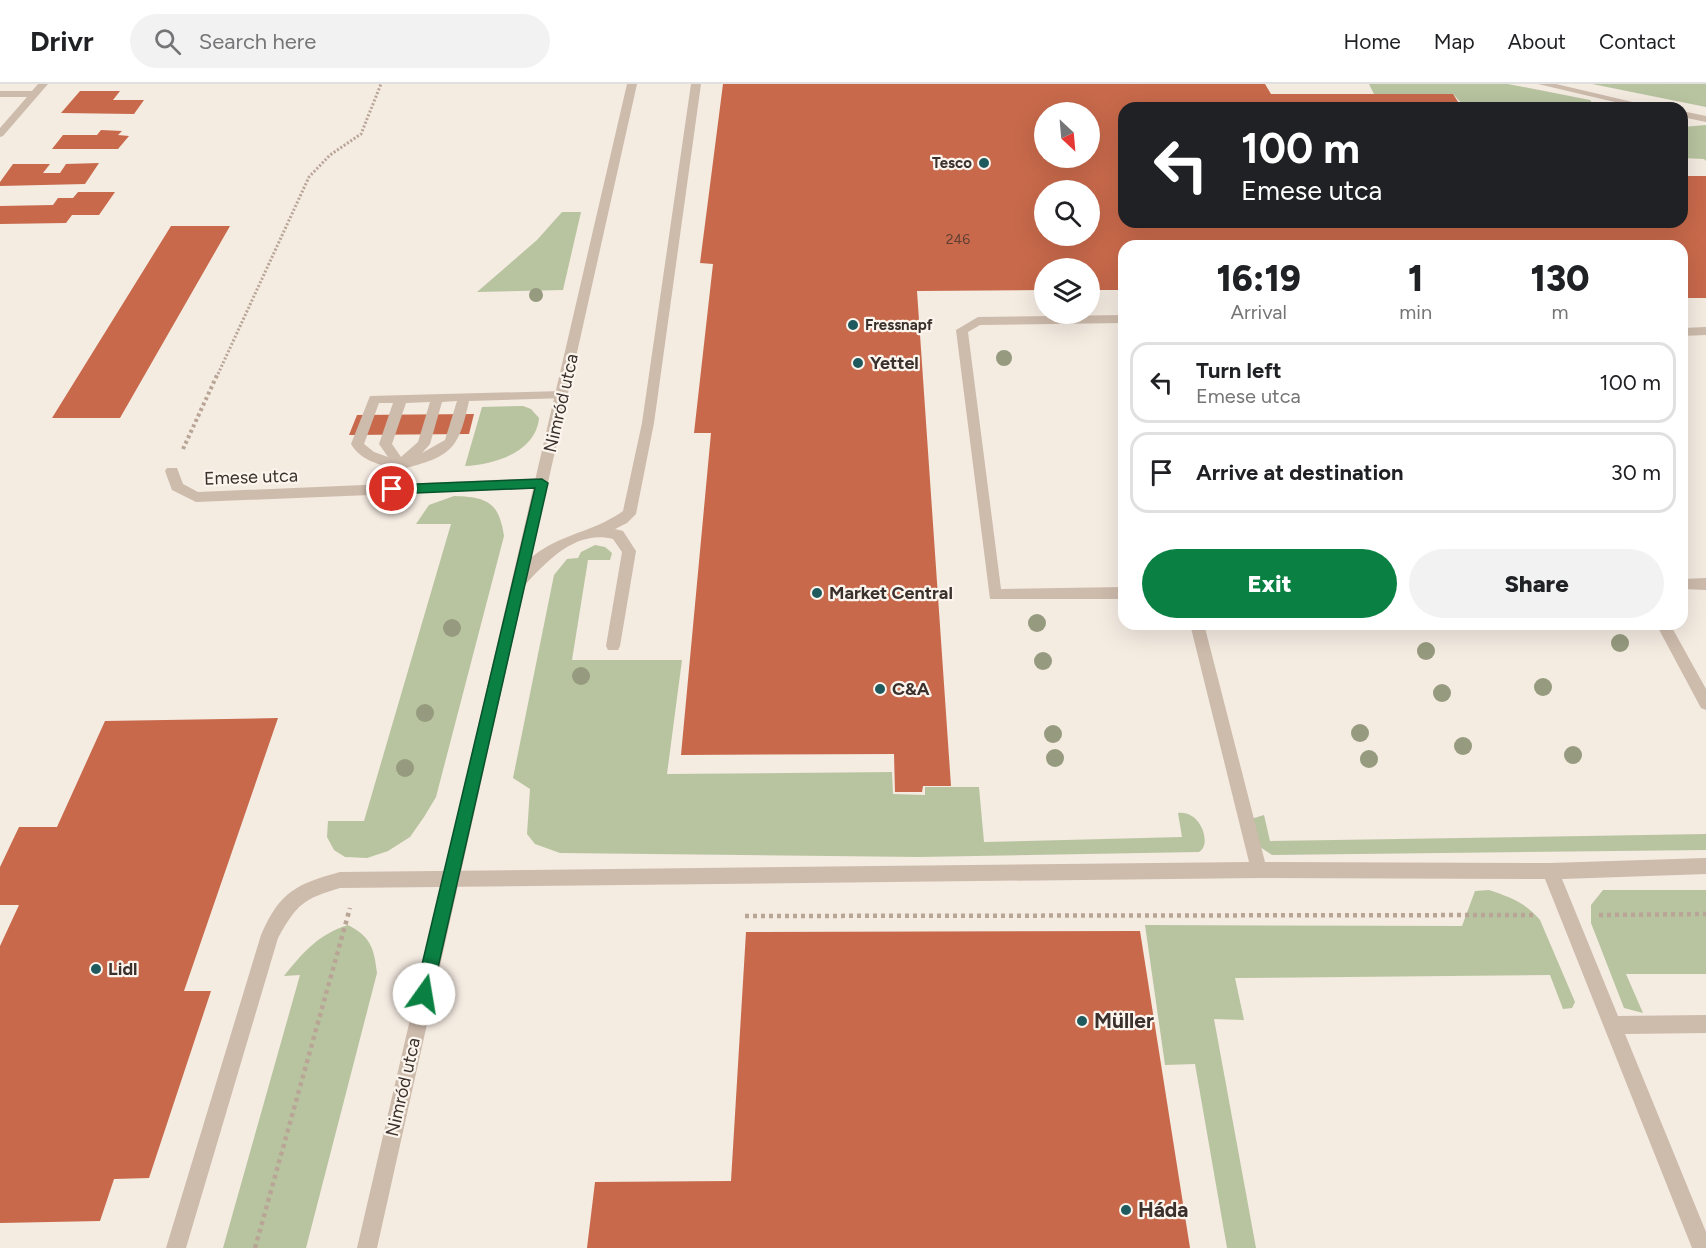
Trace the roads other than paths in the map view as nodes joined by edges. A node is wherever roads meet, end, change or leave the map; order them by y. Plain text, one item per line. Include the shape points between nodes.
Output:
1 (42, 84) edge
2 (632, 84) edge
3 (696, 84) edge
4 (1543, 84) edge
5 (0, 94) edge
6 (34, 94) junction
7 (1626, 102) edge
8 (1688, 115) edge
9 (1706, 119) edge
10 (0, 134) edge
11 (1118, 323) edge
12 (1688, 332) edge
13 (1706, 332) edge
14 (563, 395) junction
15 (464, 397) junction
16 (401, 398) junction
17 (437, 398) junction
18 (400, 465) junction
19 (172, 471) road end
20 (542, 483) junction
21 (392, 489) junction
22 (629, 514) junction
23 (598, 530) junction
24 (629, 551) junction
25 (520, 581) junction
26 (1688, 584) edge
27 (1706, 584) edge
28 (1118, 592) edge
29 (1199, 630) edge
30 (1666, 630) edge
31 (613, 646) dead end
32 (1706, 703) edge
33 (1706, 866) edge
34 (1259, 870) junction
35 (1550, 871) junction
36 (449, 878) junction
37 (1706, 1024) edge
38 (1612, 1025) junction
39 (176, 1248) edge
40 (367, 1248) edge
41 (1702, 1248) edge

1 - 6 street
2 - 14 street, Nimród utca
3 - 22 street via 648,423
4 - 7 street
5 - 6 street
6 - 10 street
8 - 9 street
11 - 28 street via 978,321 962,330 995,595
12 - 13 street
14 - 15 street
14 - 20 street, Nimród utca
15 - 17 street
15 - 18 street via 450,443
16 - 17 street
16 - 18 street via 385,444
16 - 18 street via 374,399 357,444 369,455
17 - 18 street via 424,444
18 - 21 street
19 - 21 street, Emese utca via 177,487 196,497
20 - 21 street, Emese utca
20 - 25 street, Nimród utca
22 - 23 street
22 - 24 street
23 - 24 street via 618,535
23 - 25 street via 545,554
24 - 31 street
25 - 36 street, Nimród utca
26 - 27 street
29 - 34 street
30 - 32 street
33 - 35 street
34 - 35 street
34 - 36 street
35 - 38 street
36 - 39 street via 340,880 306,890 285,909 270,935
36 - 40 street, Nimród utca
37 - 38 street
38 - 41 street

